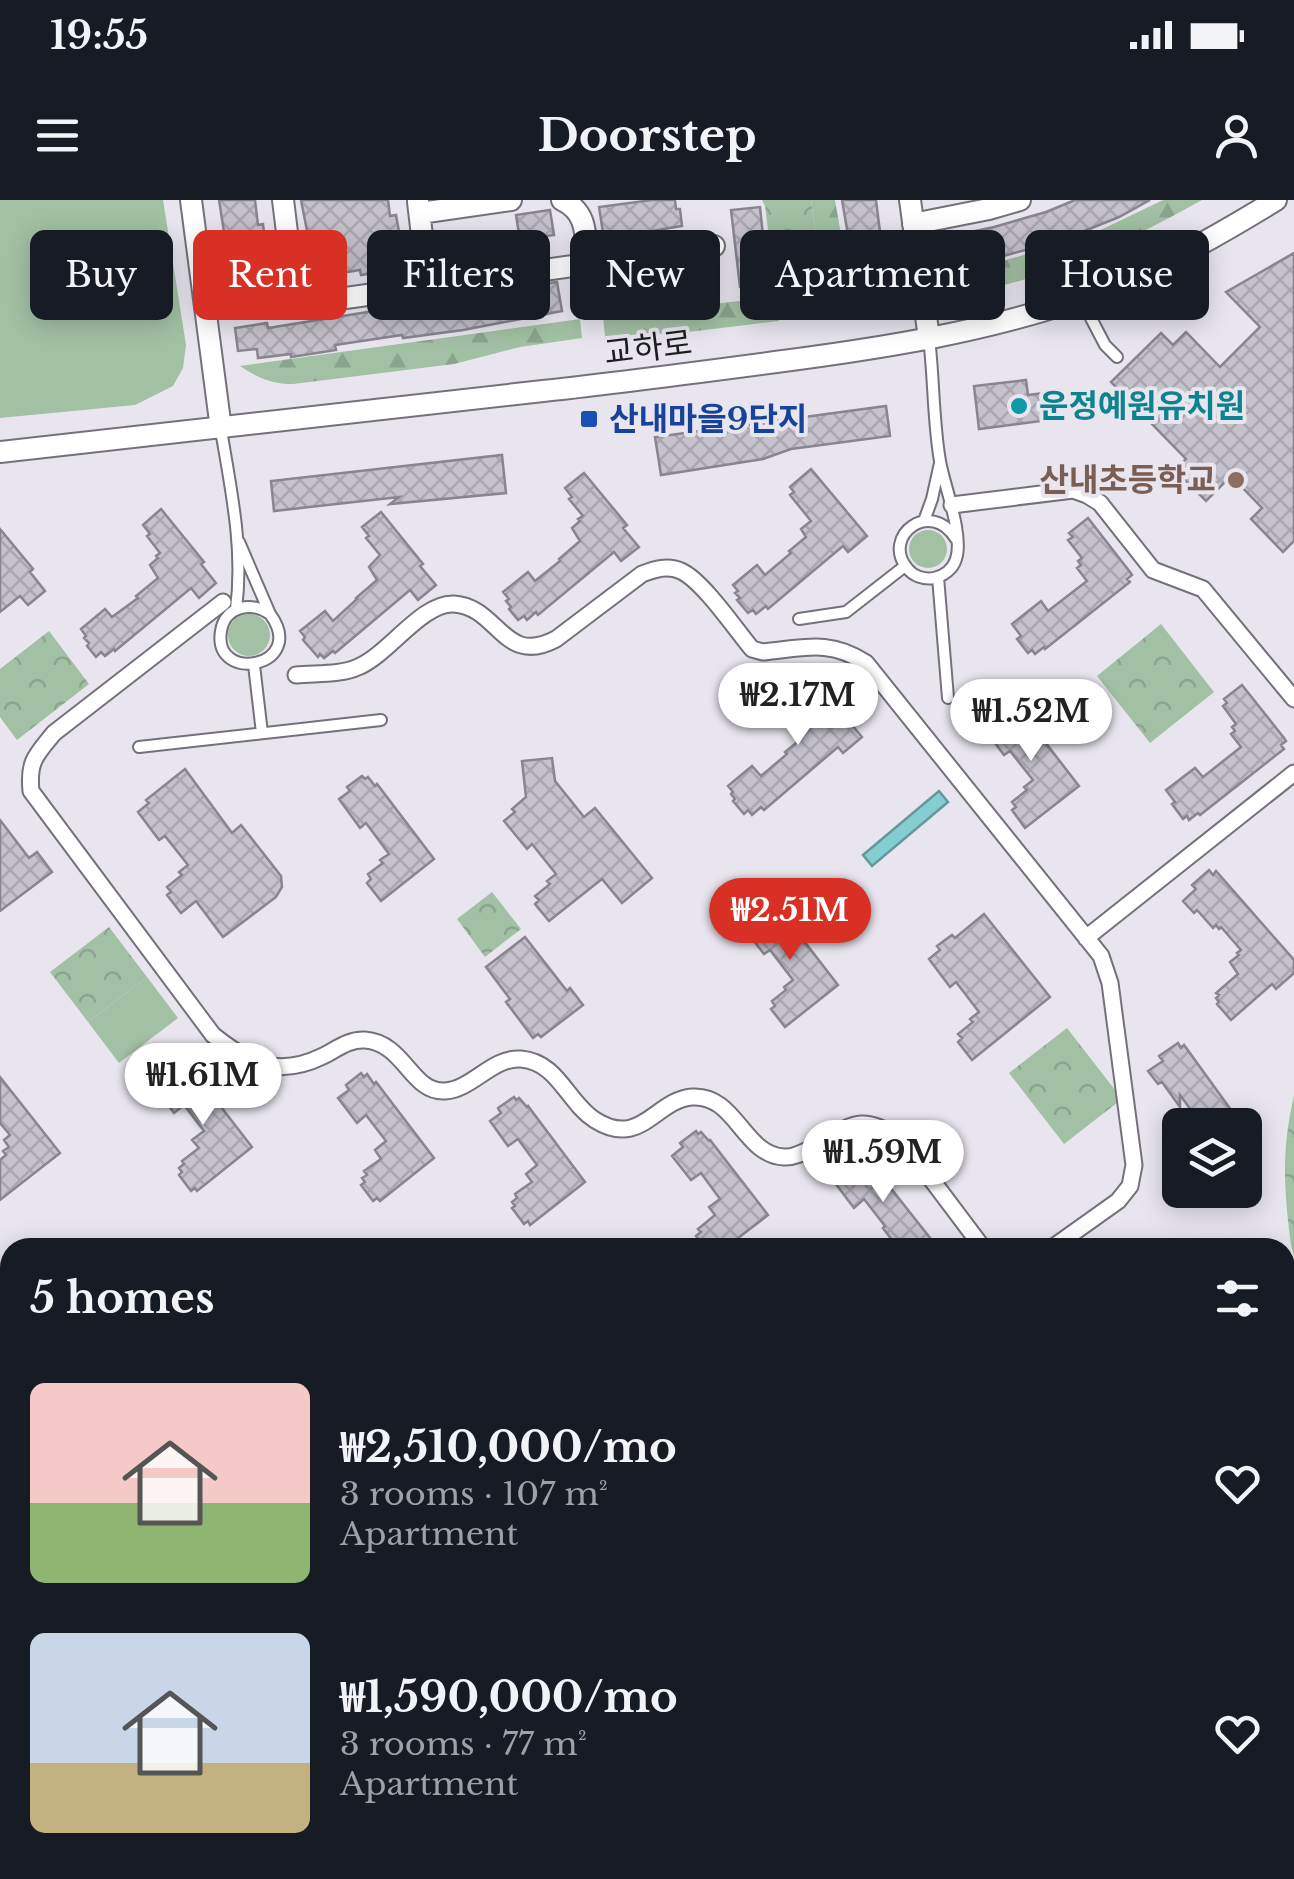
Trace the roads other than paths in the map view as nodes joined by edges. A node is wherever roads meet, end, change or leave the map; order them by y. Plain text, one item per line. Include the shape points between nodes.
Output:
1 (190, 200) edge
2 (282, 200) edge
3 (511, 200) edge
4 (562, 200) edge
5 (910, 200) edge
6 (1020, 200) edge
7 (1276, 200) edge
8 (419, 206) edge
9 (914, 224) junction
10 (584, 230) edge
11 (1209, 240) edge
12 (367, 295) edge
13 (1025, 316) edge
14 (1092, 320) edge
15 (930, 338) junction
16 (1117, 357) dead end
17 (220, 429) junction
18 (0, 452) edge
19 (940, 462) junction
20 (952, 505) junction
21 (924, 521) junction
22 (956, 539) junction
23 (238, 542) junction
24 (905, 566) junction
25 (938, 577) junction
26 (230, 606) junction
27 (270, 614) junction
28 (800, 619) dead end
29 (254, 664) junction
30 (296, 675) dead end
31 (948, 698) dead end
32 (1294, 699) edge
33 (381, 720) dead end
34 (262, 734) junction
35 (139, 747) dead end
36 (1294, 773) edge
37 (1086, 938) junction
38 (975, 1238) edge
39 (1066, 1238) edge

1 - 17 street
2 - 12 street via 296,305
3 - 8 street
4 - 10 street via 574,206
5 - 9 street
6 - 9 street
7 - 11 street, 교하로
9 - 15 street
13 - 15 street, 교하로
14 - 16 lane
15 - 17 street, 교하로 via 682,375
15 - 19 lane
17 - 18 street, 교하로
17 - 23 lane
19 - 20 lane
19 - 21 lane
20 - 22 lane
20 - 32 street via 1073,490 1087,495 1153,570 1204,590
21 - 22 lane via 943,524
21 - 24 lane via 902,539
22 - 25 lane via 956,558
23 - 26 lane via 240,577
23 - 27 lane
24 - 25 lane via 920,577
24 - 28 lane via 846,612
25 - 31 lane
26 - 27 lane
26 - 29 lane via 220,640 224,650 239,663
26 - 38 street via 54,733 30,772 32,791 212,1035 272,1068 362,1040 382,1044 432,1090 463,1087 518,1058 553,1073 602,1124 630,1128 675,1103 710,1100 728,1110 756,1145 786,1158 846,1126 882,1128 901,1139
27 - 29 lane via 279,631 275,651
29 - 34 lane
30 - 37 street via 356,669 435,608 453,604 471,608 517,644 544,645 642,574 684,572 752,649 836,647 866,662
33 - 34 lane
34 - 35 lane
36 - 37 street
37 - 39 street via 1110,983 1134,1165 1118,1201

